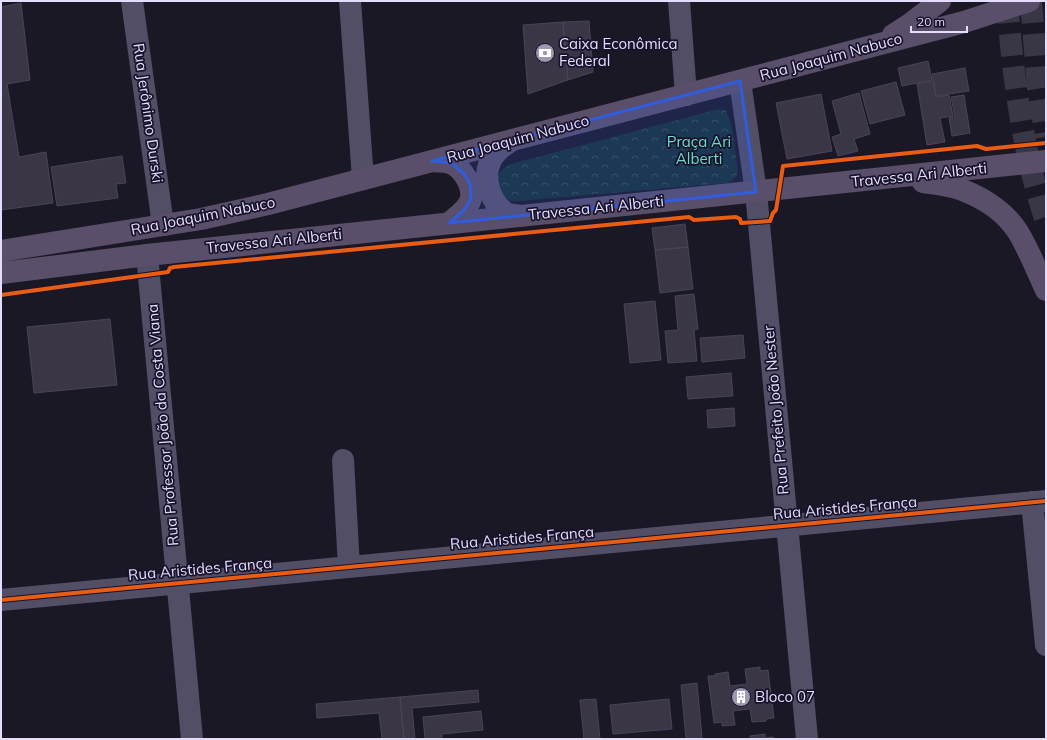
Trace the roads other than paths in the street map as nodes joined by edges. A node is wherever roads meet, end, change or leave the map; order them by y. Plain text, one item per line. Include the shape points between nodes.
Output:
1 (132, 1) edge
2 (350, 1) edge
3 (679, 1) edge
4 (940, 1) edge
5 (1029, 1) edge
6 (877, 45) junction
7 (740, 81) junction
8 (686, 95) junction
9 (512, 140) junction
10 (432, 161) junction
11 (1046, 161) edge
12 (896, 177) junction
13 (363, 179) junction
14 (756, 192) junction
15 (521, 216) junction
16 (449, 224) junction
17 (163, 225) junction
18 (1, 251) edge
19 (146, 255) junction
20 (1, 272) edge
21 (1046, 290) edge
22 (343, 460) dead end
23 (1039, 502) edge
24 (787, 525) junction
25 (349, 567) junction
26 (177, 583) junction
27 (1, 600) edge
28 (1046, 645) edge
29 (192, 739) edge
30 (807, 739) edge

1 - 17 street, Rua Jerônimo Durski
2 - 13 street
3 - 8 street
4 - 6 main road
5 - 6 main road, Rua Joaquim Nabuco via 976,19
6 - 7 main road, Rua Joaquim Nabuco
7 - 8 main road, Rua Joaquim Nabuco
7 - 14 street, Rua Prefeito João Nester
8 - 9 main road, Rua Joaquim Nabuco
9 - 10 main road, Rua Joaquim Nabuco
9 - 15 main road via 499,149 491,161 487,176 489,190 496,204 507,214
10 - 13 main road, Rua Joaquim Nabuco
10 - 16 main road via 450,163 463,172 470,184 471,199
11 - 12 main road, Travessa Ari Alberti
12 - 14 main road, Travessa Ari Alberti
12 - 21 main road via 958,189 985,201 1004,216 1017,231
13 - 17 main road, Rua Joaquim Nabuco via 230,213
14 - 15 main road, Travessa Ari Alberti
14 - 24 street, Rua Prefeito João Nester
15 - 16 main road, Travessa Ari Alberti
16 - 19 main road, Travessa Ari Alberti
17 - 18 main road, Rua Joaquim Nabuco
19 - 20 main road, Rua Joaquim Nabuco
19 - 26 street, Rua Professor João da Costa Viana
22 - 25 street
23 - 24 street, Rua Aristides França
23 - 28 street
24 - 25 street, Rua Aristides França
24 - 30 street, Rua Prefeito João Nester
25 - 26 street, Rua Aristides França
26 - 27 street, Rua Aristides França
26 - 29 street, Rua Professor João da Costa Viana

